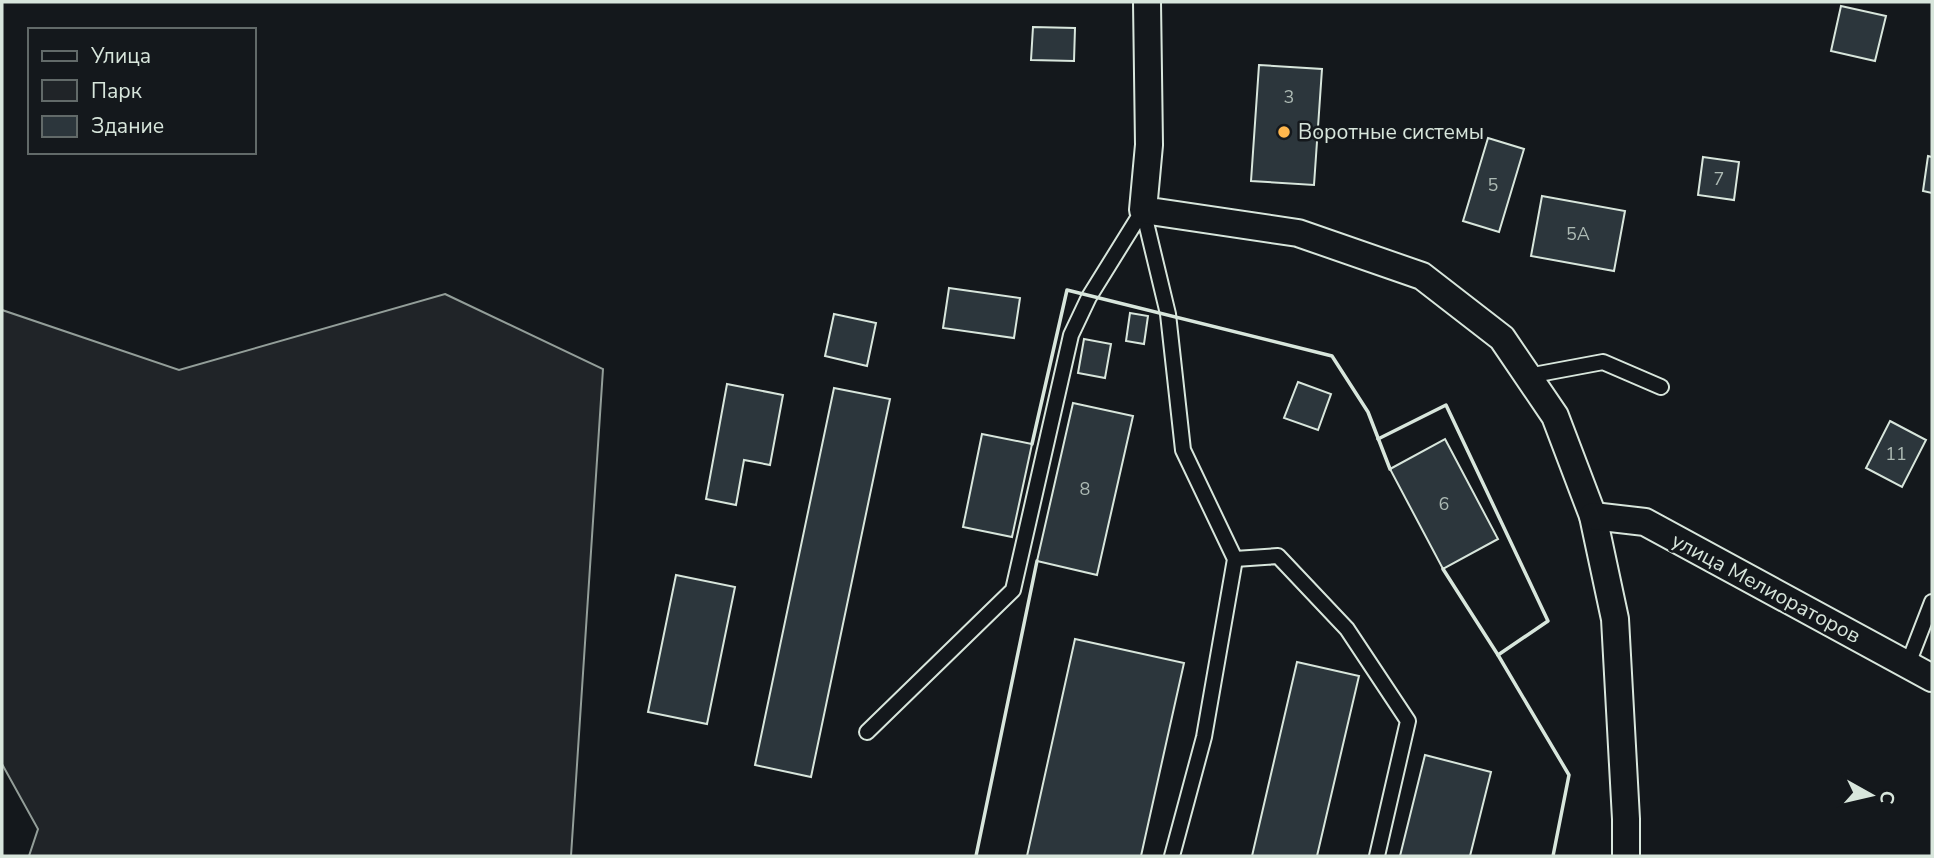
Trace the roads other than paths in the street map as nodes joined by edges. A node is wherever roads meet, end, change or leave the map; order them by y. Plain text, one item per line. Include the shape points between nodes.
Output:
1 (1147, 2) edge
2 (1143, 210) junction
3 (1528, 376) junction
4 (1661, 387) dead end
5 (1594, 516) junction
6 (1235, 559) junction
7 (1932, 602) edge
8 (1908, 664) junction
9 (1932, 678) edge
10 (867, 732) dead end
11 (1172, 856) edge
12 (1377, 856) edge
13 (1626, 856) edge

1 - 2 street via 1149,145
2 - 3 street via 1298,233 1422,276 1502,338
2 - 6 lane via 1168,314 1183,450
2 - 10 lane via 1071,335 1013,590
3 - 4 lane via 1604,362
3 - 5 street via 1555,416
5 - 8 street, улица Мелиораторов via 1645,522
5 - 13 street via 1615,619
6 - 11 lane via 1204,737
6 - 12 lane via 1278,556 1347,629 1408,721
7 - 8 lane
8 - 9 street, улица Мелиораторов

